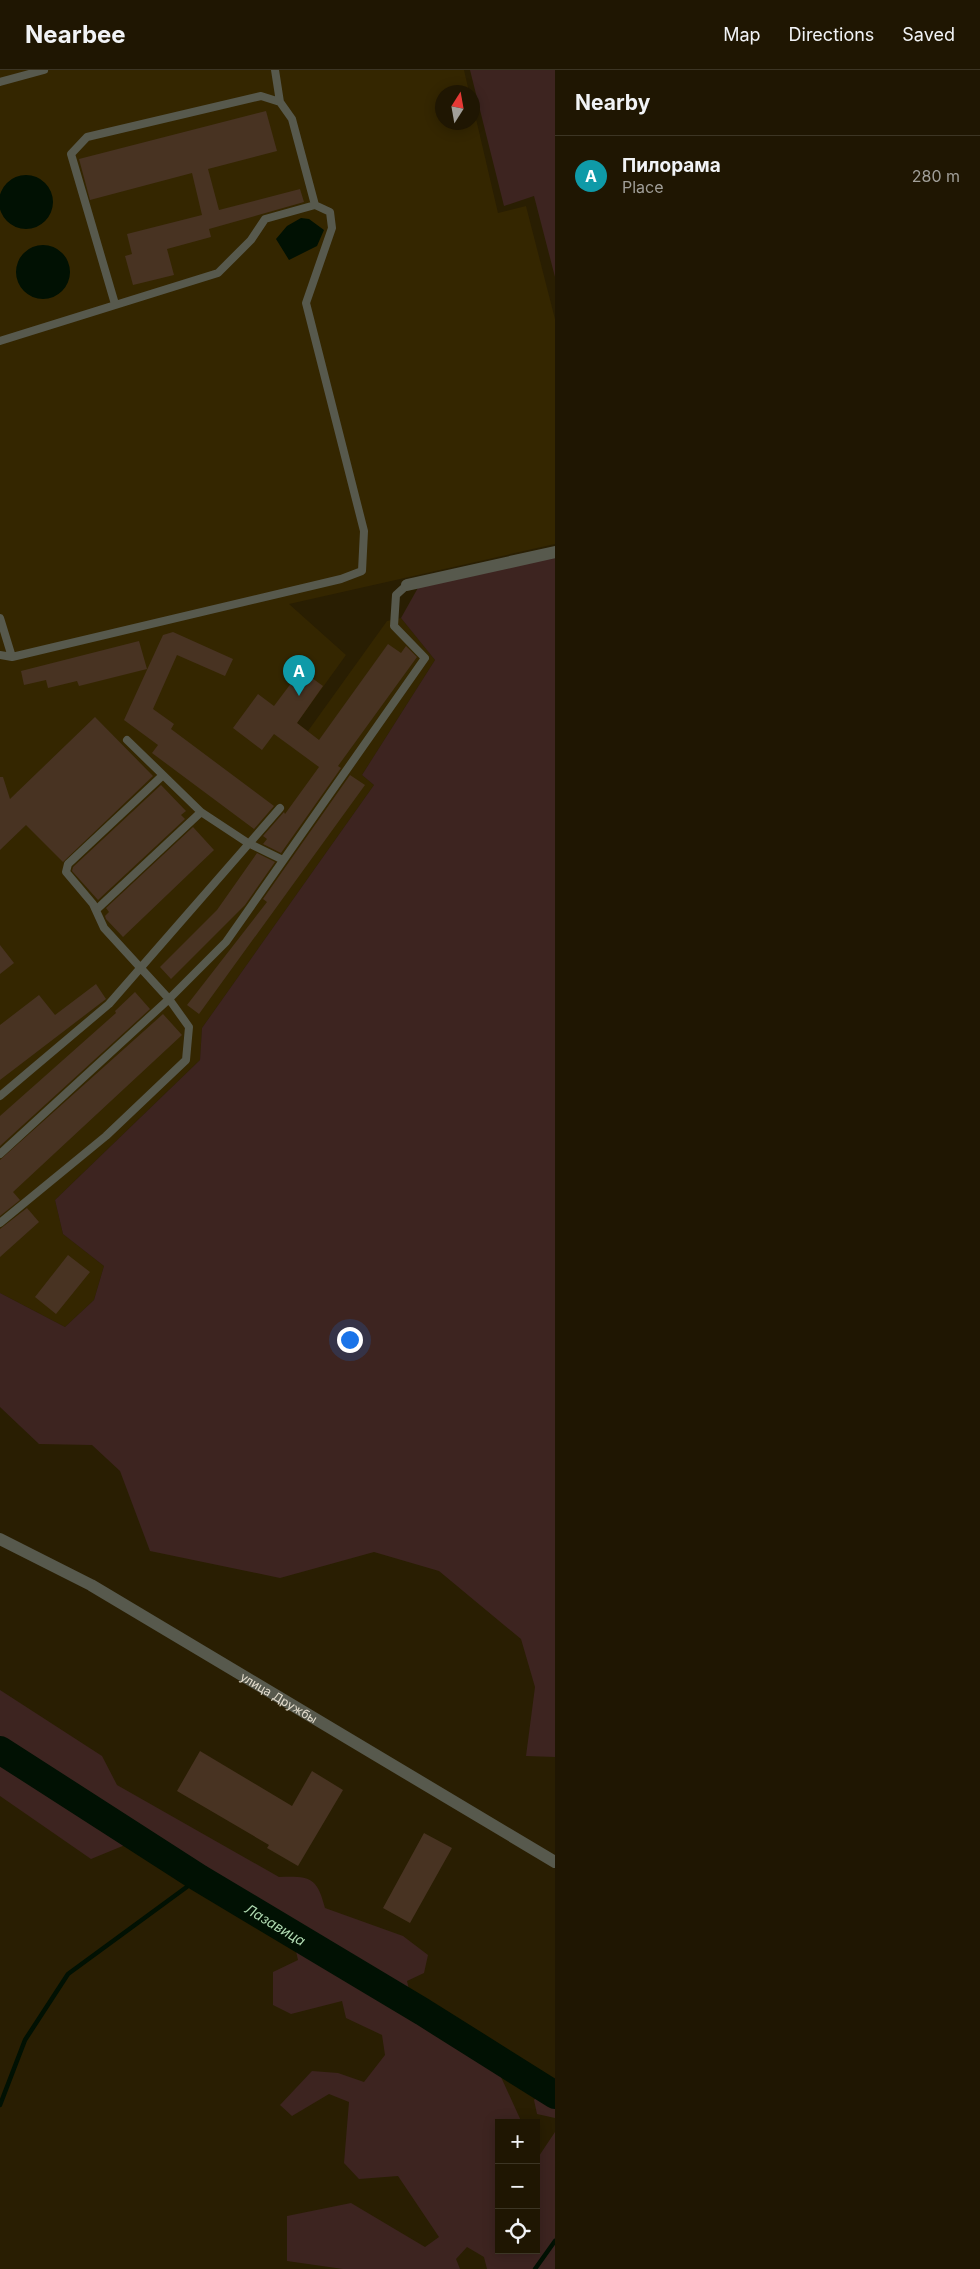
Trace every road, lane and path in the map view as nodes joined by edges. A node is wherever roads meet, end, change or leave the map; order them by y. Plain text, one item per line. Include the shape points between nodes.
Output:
1 (44, 70) edge
2 (275, 70) edge
3 (0, 82) edge
4 (280, 102) junction
5 (315, 205) junction
6 (115, 304) junction
7 (0, 341) edge
8 (555, 552) edge
9 (407, 584) joint
10 (0, 618) edge
11 (0, 655) edge
12 (12, 657) junction
13 (127, 740) dead end
14 (162, 776) junction
15 (280, 808) dead end
16 (201, 812) junction
17 (248, 843) junction
18 (283, 860) junction
19 (96, 910) junction
20 (140, 967) junction
21 (169, 999) junction
22 (0, 1096) edge
23 (0, 1154) edge
24 (0, 1223) edge
25 (0, 1539) edge
26 (555, 1862) edge

1 - 3 lane
2 - 4 lane
4 - 5 lane via 292,120
4 - 6 lane via 261,96 87,137 71,154
5 - 6 lane via 266,219 252,240 218,273
5 - 12 lane via 330,212 332,228 306,303 364,531 362,571
6 - 7 lane
8 - 9 street
9 - 18 lane via 396,595 394,626 425,658
10 - 12 lane
11 - 12 lane
13 - 14 lane
14 - 16 lane
14 - 19 lane via 68,864 66,872
15 - 17 lane
16 - 17 lane
16 - 19 lane
17 - 18 lane
17 - 20 lane
18 - 21 lane via 226,942
19 - 20 lane via 104,928
20 - 21 lane
20 - 22 lane via 109,1004
21 - 23 lane
21 - 24 lane via 190,1027 186,1060 106,1136
25 - 26 street, улица Дружбы via 91,1585

